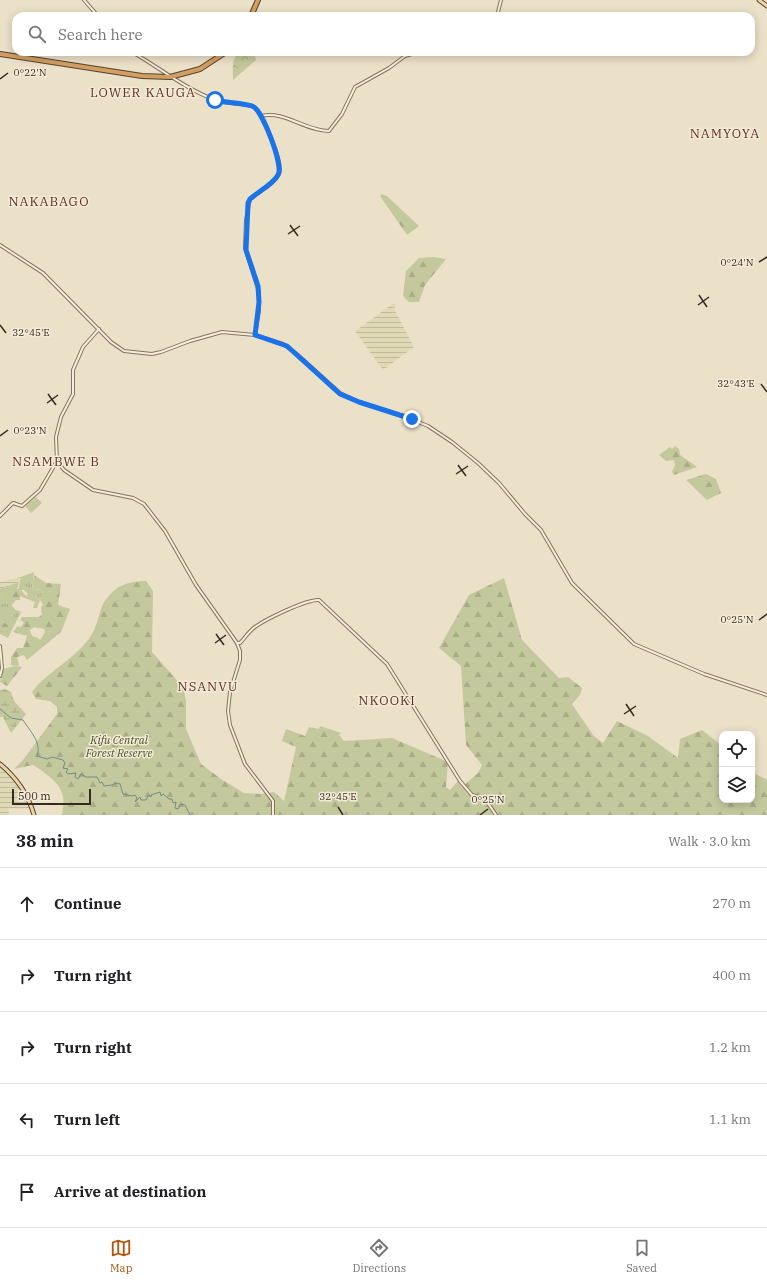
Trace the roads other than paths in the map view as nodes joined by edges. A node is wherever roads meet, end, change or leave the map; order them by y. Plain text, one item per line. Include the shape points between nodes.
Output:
1 (84, 0) edge
2 (258, 0) edge
3 (501, 0) edge
4 (759, 0) edge
5 (767, 6) edge
6 (94, 12) edge
7 (253, 12) edge
8 (498, 12) edge
9 (0, 54) edge
10 (12, 56) edge
11 (13, 56) edge
12 (138, 56) edge
13 (220, 56) edge
14 (405, 56) edge
15 (170, 77) junction
16 (261, 116) junction
17 (0, 245) edge
18 (99, 329) junction
19 (255, 335) junction
20 (57, 460) junction
21 (0, 516) edge
22 (237, 643) junction
23 (0, 646) edge
24 (0, 676) edge
25 (767, 695) edge
26 (0, 764) edge
27 (34, 815) edge
28 (273, 815) edge
29 (496, 815) edge

1 - 6 street
2 - 7 highway
3 - 8 street
4 - 5 main road
9 - 10 highway
11 - 15 highway via 142,76
12 - 15 street
13 - 15 highway via 200,69
14 - 16 street via 355,87 342,114 328,131 312,129 271,114
15 - 16 street via 215,100 251,106
16 - 19 street via 280,167 278,176 248,203 246,250 258,286 259,302
17 - 18 street via 43,273
18 - 19 street via 124,351 152,354 222,332
18 - 20 street via 82,347 73,370 73,394 56,437
19 - 25 street via 287,346 340,394 424,424 468,454 500,483 541,530 572,583 634,644 704,674
20 - 21 street via 40,490 33,497 22,506 13,503
20 - 22 street via 64,470 93,490 133,498 144,504 165,531 203,595
22 - 28 street via 240,660 230,692 230,725 245,764 273,801
22 - 29 street via 266,620 310,601 319,600 387,664 460,781 472,795 485,799
23 - 24 street
26 - 27 main road via 28,798

